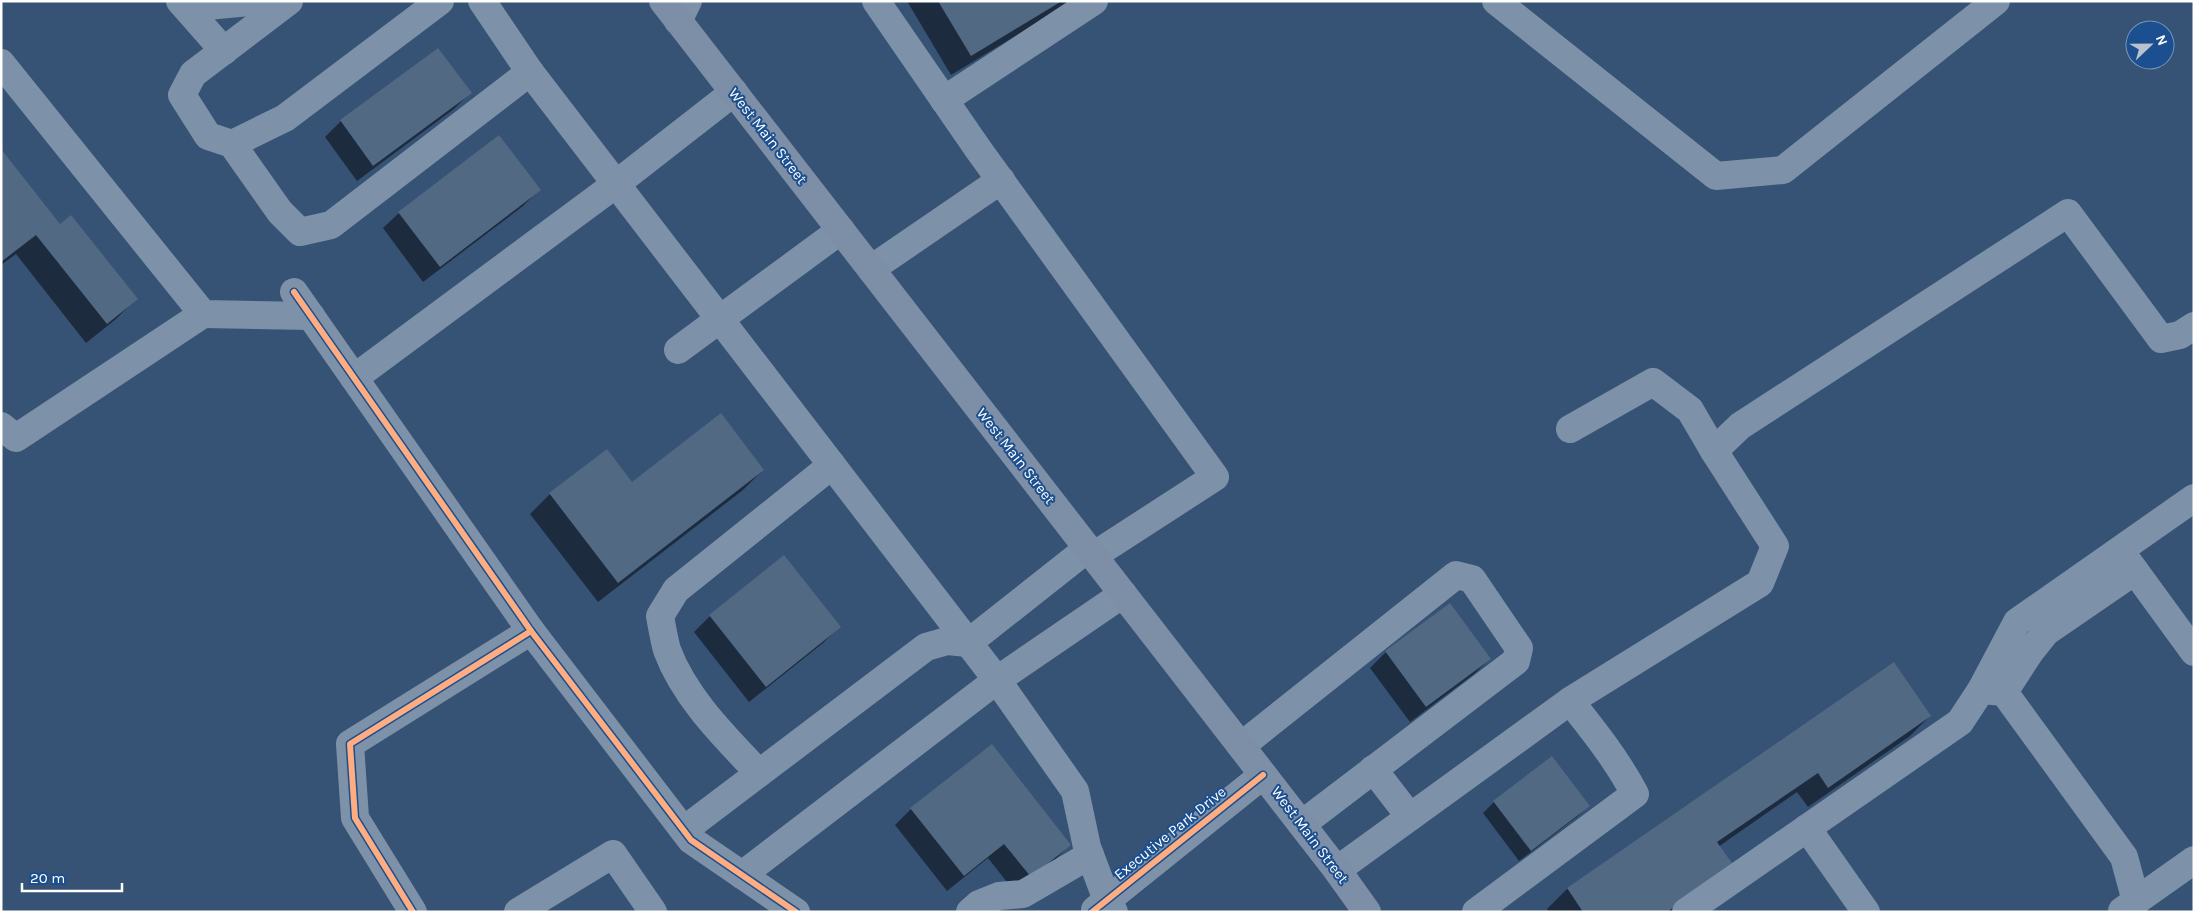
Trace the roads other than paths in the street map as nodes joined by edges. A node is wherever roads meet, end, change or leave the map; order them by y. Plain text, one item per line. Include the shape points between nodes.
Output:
1 (180, 1) edge
2 (202, 1) edge
3 (262, 1) edge
4 (289, 1) edge
5 (440, 1) edge
6 (482, 1) edge
7 (876, 1) edge
8 (1094, 1) edge
9 (1496, 1) edge
10 (1996, 1) edge
11 (677, 8) edge
12 (224, 50) junction
13 (1, 63) edge
14 (530, 72) junction
15 (734, 92) junction
16 (944, 100) junction
17 (232, 144) junction
18 (1001, 180) junction
19 (616, 184) junction
20 (841, 230) junction
21 (871, 269) junction
22 (294, 292) dead end
23 (203, 314) junction
24 (311, 316) junction
25 (720, 320) junction
26 (2194, 326) edge
27 (678, 350) dead end
28 (354, 378) junction
29 (1, 426) edge
30 (1570, 429) dead end
31 (1714, 452) junction
32 (832, 466) junction
33 (2194, 498) edge
34 (1090, 552) junction
35 (2127, 561) junction
36 (1123, 594) junction
37 (531, 631) junction
38 (968, 644) junction
39 (2194, 652) edge
40 (997, 680) junction
41 (1993, 691) junction
42 (1570, 701) junction
43 (1241, 746) junction
44 (1374, 770) junction
45 (759, 773) junction
46 (1263, 775) junction
47 (1410, 817) junction
48 (1302, 824) junction
49 (1806, 828) junction
50 (684, 830) junction
51 (1090, 855) junction
52 (2194, 860) edge
53 (1337, 870) junction
54 (742, 875) junction
55 (2129, 906) edge
56 (1105, 908) edge
57 (413, 912) edge
58 (518, 912) edge
59 (653, 912) edge
60 (796, 912) edge
61 (970, 912) edge
62 (1367, 912) edge
63 (1476, 912) edge
64 (1686, 912) edge
65 (1866, 912) edge

1 - 12 street
2 - 3 street via 207,6
4 - 12 street
5 - 17 street via 285,118
6 - 14 street
7 - 16 street
8 - 16 street
9 - 10 street via 1716,176 1783,170
11 - 15 main road, West Main Street
12 - 17 street via 193,74 182,95 208,136
13 - 23 street
14 - 17 street via 331,224 300,232 280,212
14 - 19 street
15 - 19 street
15 - 20 main road, West Main Street
16 - 18 street
18 - 21 street
18 - 34 street via 1215,477
19 - 25 street
19 - 28 street
20 - 21 main road, West Main Street
20 - 25 street
21 - 34 main road, West Main Street
22 - 24 street
23 - 24 street
23 - 29 street via 16,438
24 - 28 street
25 - 27 street
25 - 32 street
26 - 31 street via 2180,335 2161,339 2068,213 1740,426
28 - 37 street
30 - 31 street via 1653,382 1690,410
31 - 42 street via 1775,546 1760,583
32 - 38 street
32 - 45 street via 676,590 660,616 667,649 684,684 718,730
33 - 35 street
34 - 36 main road, West Main Street
34 - 38 street
35 - 39 street
35 - 41 street via 2017,622
36 - 40 street
36 - 43 main road, West Main Street
37 - 50 street
37 - 57 street via 350,744 355,818
38 - 40 street
38 - 45 street via 947,640 926,647
40 - 51 street via 1075,791
40 - 54 street
41 - 49 street via 1960,722
41 - 55 street via 2124,857
42 - 47 street
42 - 63 street via 1596,732 1635,794
43 - 44 street via 1456,575 1472,579 1519,648 1516,661
43 - 46 main road, West Main Street
44 - 47 street
44 - 48 street
45 - 50 street
46 - 48 main road, West Main Street
46 - 56 street, Executive Park Drive
47 - 53 street
48 - 53 main road, West Main Street
49 - 64 street
49 - 65 street
50 - 54 street via 691,840
51 - 56 street
51 - 61 street via 1023,894 999,896 979,904
52 - 55 street
53 - 62 main road, West Main Street
54 - 60 street
58 - 59 street via 613,854

